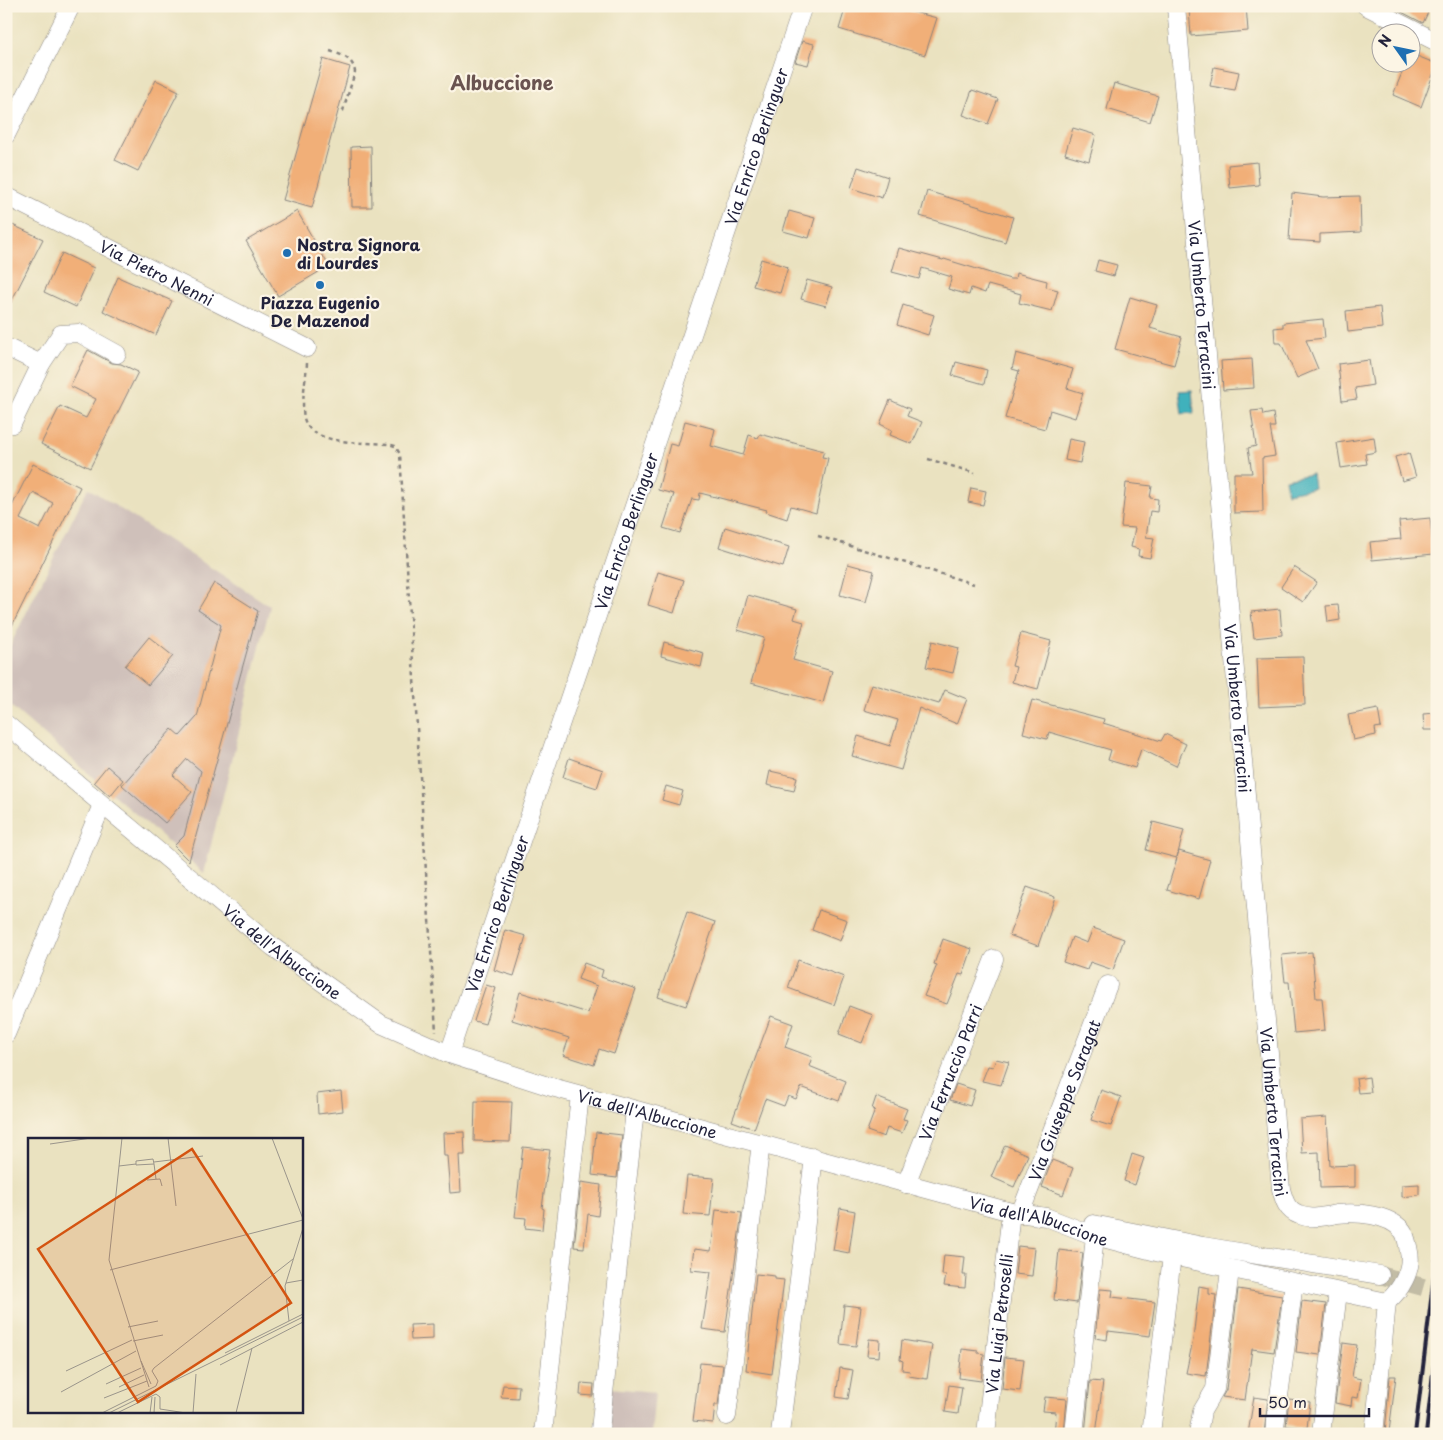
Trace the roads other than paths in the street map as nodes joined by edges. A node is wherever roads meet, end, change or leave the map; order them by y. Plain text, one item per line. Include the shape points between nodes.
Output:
1 (71, 6) edge
2 (803, 6) edge
3 (1176, 6) edge
4 (1366, 6) edge
5 (1437, 42) edge
6 (6, 135) edge
7 (6, 196) edge
8 (6, 347) edge
9 (307, 348) road end
10 (117, 354) dead end
11 (6, 357) edge
12 (39, 368) junction
13 (12, 424) dead end
14 (6, 724) edge
15 (102, 805) junction
16 (994, 959) dead end
17 (1108, 985) dead end
18 (6, 1034) edge
19 (443, 1051) junction
20 (580, 1095) junction
21 (635, 1110) junction
22 (761, 1143) junction
23 (814, 1157) junction
24 (906, 1184) junction
25 (1015, 1213) junction
26 (1046, 1218) junction
27 (1095, 1236) junction
28 (1172, 1256) junction
29 (1230, 1270) junction
30 (1380, 1275) tunnel mouth
31 (1294, 1283) junction
32 (1338, 1292) junction
33 (1387, 1302) junction
34 (727, 1416) dead end
35 (600, 1430) dead end
36 (543, 1434) edge
37 (780, 1434) edge
38 (986, 1434) edge
39 (1074, 1434) edge
40 (1152, 1434) edge
41 (1198, 1434) edge
42 (1274, 1434) edge
43 (1321, 1434) edge
44 (1374, 1434) edge

1 - 6 street
2 - 19 street, Via Enrico Berlinguer
3 - 33 street, Via Umberto Terracini via 1282,1189 1286,1205 1297,1215 1384,1218 1402,1231 1410,1254 1408,1270 1396,1294
4 - 5 street
7 - 9 street, Via Pietro Nenni
8 - 12 street
10 - 12 street via 79,333 68,332 61,334
11 - 12 street
12 - 13 street
14 - 15 street, Via dell'Albuccione
15 - 18 street
15 - 19 street, Via dell'Albuccione via 273,947 331,990 381,1024
16 - 24 street, Via Ferruccio Parri
17 - 25 street, Via Giuseppe Saragat
19 - 20 street, Via dell'Albuccione
20 - 21 street, Via dell'Albuccione
20 - 36 street
21 - 22 street, Via dell'Albuccione
21 - 35 street
22 - 23 street, Via dell'Albuccione
22 - 34 street
23 - 24 street, Via dell'Albuccione
23 - 37 street
24 - 25 street, Via dell'Albuccione
25 - 26 street, Via dell'Albuccione
25 - 38 street, Via Luigi Petroselli
26 - 27 street, Via dell'Albuccione
26 - 30 street
27 - 28 street, Via dell'Albuccione
27 - 39 street
28 - 29 street, Via dell'Albuccione
28 - 40 street
29 - 31 street, Via dell'Albuccione
29 - 41 street via 1215,1389 1202,1411
31 - 32 street, Via dell'Albuccione
31 - 42 street
32 - 33 street, Via dell'Albuccione
32 - 43 street
33 - 44 street

